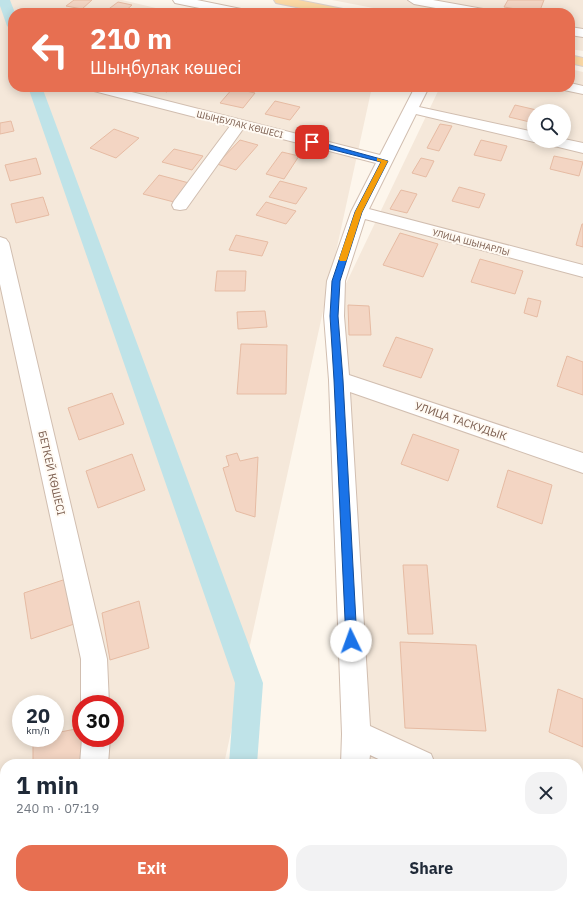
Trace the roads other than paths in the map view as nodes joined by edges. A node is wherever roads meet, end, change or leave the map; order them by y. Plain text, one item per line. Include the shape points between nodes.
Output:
1 (179, 0) edge
2 (280, 0) edge
3 (414, 0) edge
4 (466, 7) edge
5 (218, 8) edge
6 (319, 8) edge
7 (115, 92) edge
8 (420, 92) edge
9 (411, 109) junction
10 (240, 124) junction
11 (527, 135) edge
12 (571, 145) edge
13 (583, 148) edge
14 (385, 161) junction
15 (180, 205) dead end
16 (359, 212) junction
17 (0, 243) edge
18 (583, 272) edge
19 (338, 380) junction
20 (583, 462) edge
21 (95, 695) edge
22 (356, 734) junction
23 (95, 747) edge
24 (94, 759) edge
25 (355, 759) edge
26 (410, 759) edge

1 - 5 street
2 - 6 main road
3 - 4 street
7 - 10 street, ШЫҢБУЛАК КӨШЕСІ
8 - 9 street
9 - 11 street
9 - 14 street
10 - 14 street, ШЫҢБУЛАК КӨШЕСІ
10 - 15 street
12 - 13 street
14 - 16 street
16 - 18 street, УЛИЦА ШЫНАРЛЫ
16 - 19 street via 336,281 334,316
17 - 21 street, БЕТКЕЙ КӨШЕСІ via 94,659
19 - 20 street, УЛИЦА ТАСКУДЫК
19 - 22 street
22 - 25 street
22 - 26 street
23 - 24 street

